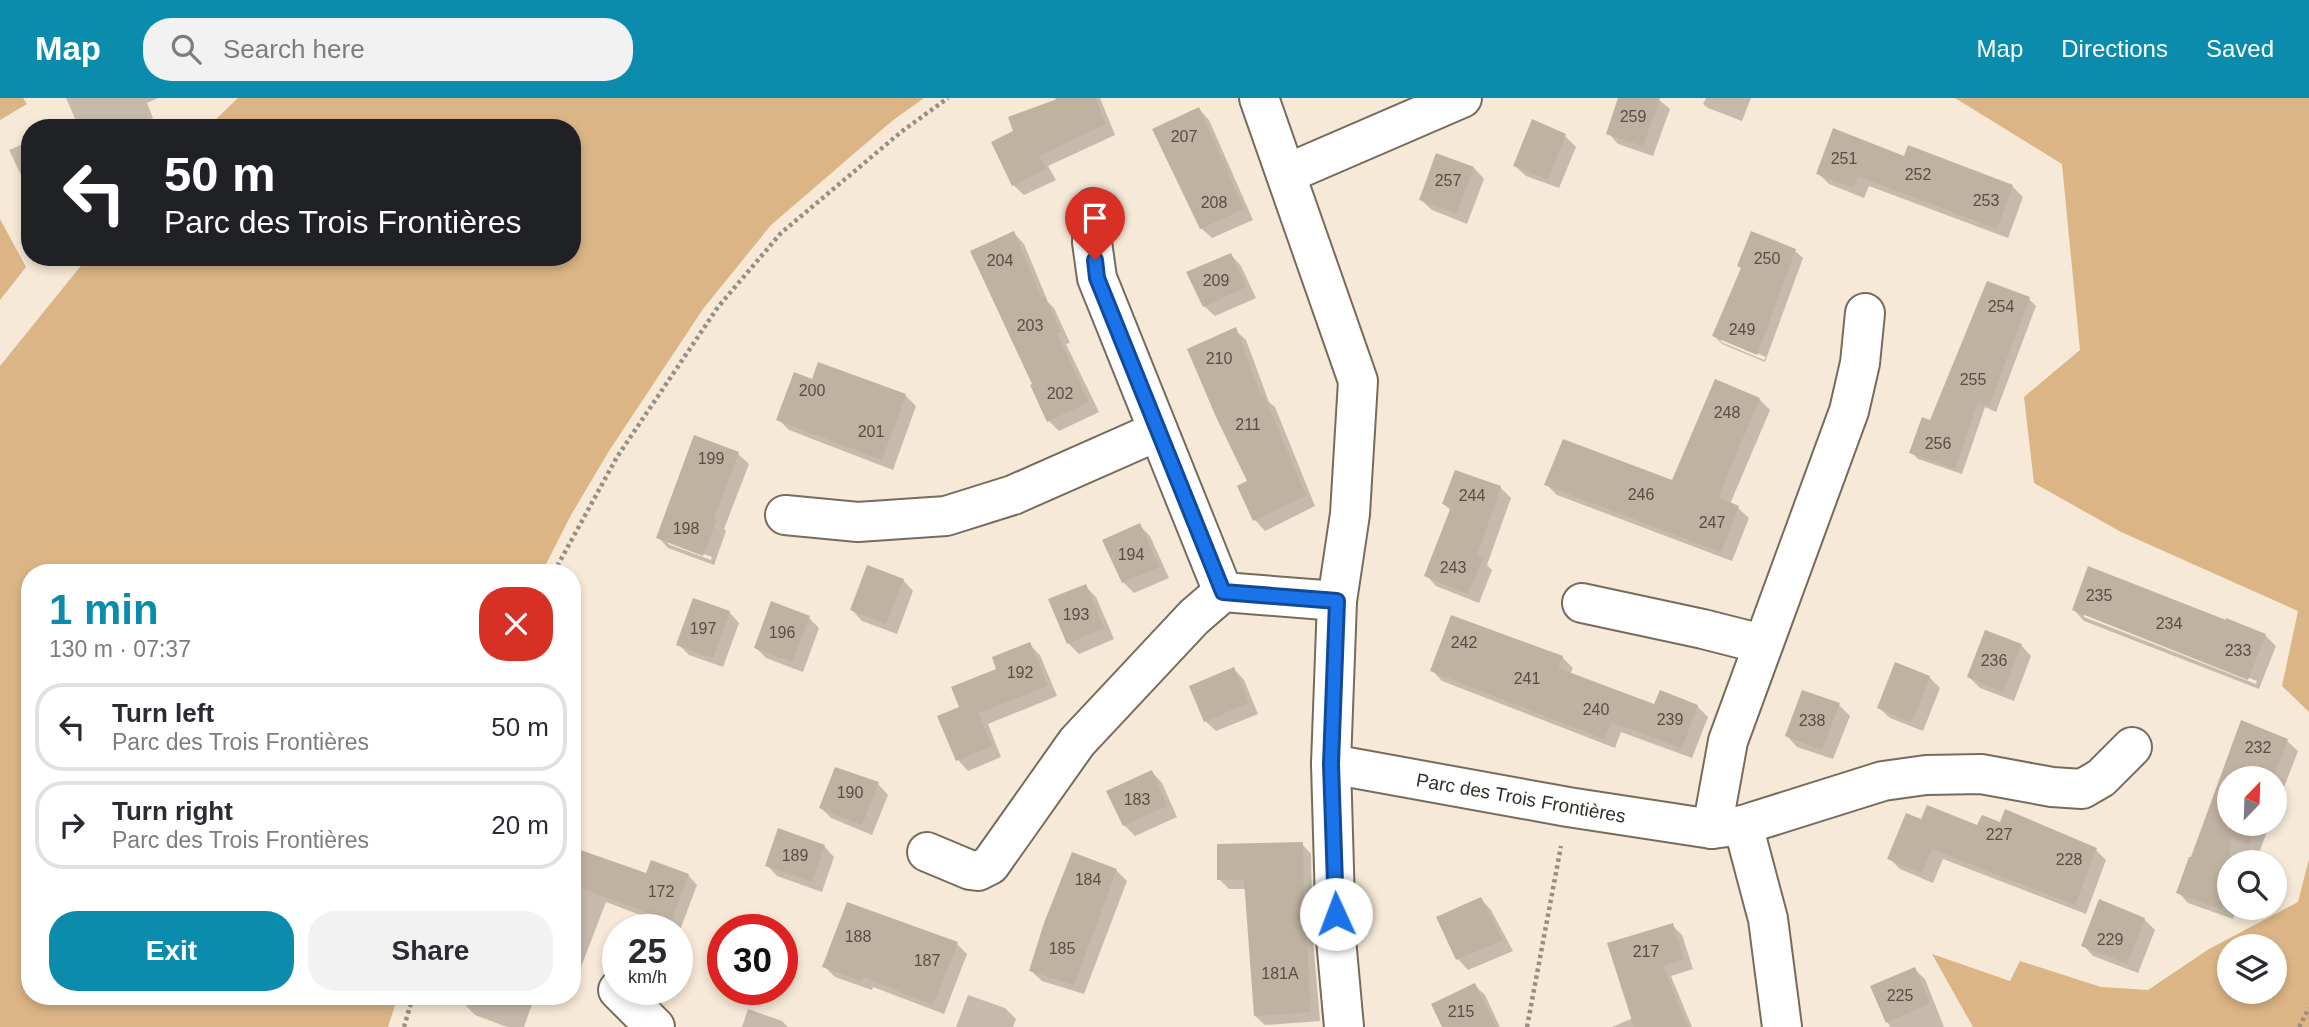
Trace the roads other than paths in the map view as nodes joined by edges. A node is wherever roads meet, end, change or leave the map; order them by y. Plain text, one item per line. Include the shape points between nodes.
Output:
1 (1259, 98) edge
2 (1462, 98) edge
3 (1286, 174) junction
4 (1093, 208) dead end
5 (1865, 313) dead end
6 (1158, 430) junction
7 (785, 515) dead end
8 (1223, 592) junction
9 (1337, 601) junction
10 (1581, 603) dead end
11 (1762, 644) junction
12 (2132, 747) dead end
13 (1331, 764) junction
14 (1727, 827) junction
15 (928, 852) dead end
16 (633, 1005) edge
17 (655, 1027) edge
18 (1344, 1027) edge
19 (1782, 1027) edge

1 - 3 street
2 - 3 street
3 - 9 street via 1358,381 1350,514
4 - 6 street via 1097,278
5 - 11 street via 1849,411
6 - 7 street via 1013,495 946,516 858,522
6 - 8 street
8 - 9 street
8 - 15 street via 1077,742 990,865 970,870
9 - 13 street
10 - 11 street
11 - 14 street via 1728,741
12 - 14 street, Parc des Trois Frontières via 2101,778 2082,789 1981,774 1926,775 1883,781
13 - 14 street, Parc des Trois Frontières via 1568,807
13 - 18 street via 1336,939
14 - 19 street via 1768,919
16 - 17 street

